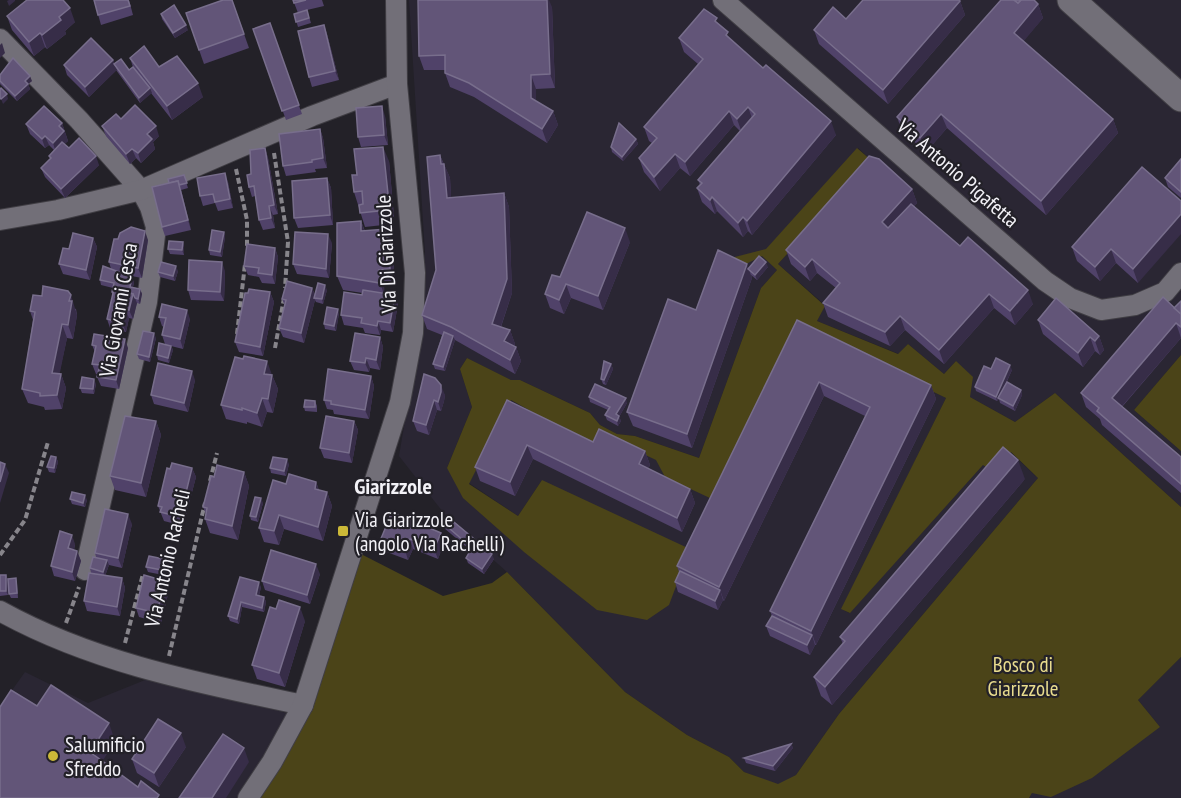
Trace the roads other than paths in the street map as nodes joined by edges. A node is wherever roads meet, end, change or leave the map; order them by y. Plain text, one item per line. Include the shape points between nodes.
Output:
1 (396, 0) edge
2 (723, 0) edge
3 (1071, 0) edge
4 (0, 39) edge
5 (397, 84) junction
6 (1181, 98) edge
7 (141, 190) junction
8 (0, 220) edge
9 (1181, 273) edge
10 (85, 570) road end
11 (0, 611) edge
12 (303, 705) junction
13 (248, 798) edge

1 - 5 street, Via Di Giarizzole
2 - 9 street, Via Antonio Pigafetta via 1045,281 1070,298 1101,310 1135,306 1165,292
3 - 6 main road
4 - 7 street, Via Giovanni Cesca
5 - 7 street
5 - 12 street, Via Di Giarizzole via 415,273 413,333 400,402
7 - 8 street
7 - 10 street, Via Giovanni Cesca via 156,227 153,261 125,404
11 - 12 street via 60,640 165,675
12 - 13 street, Via Di Giarizzole

